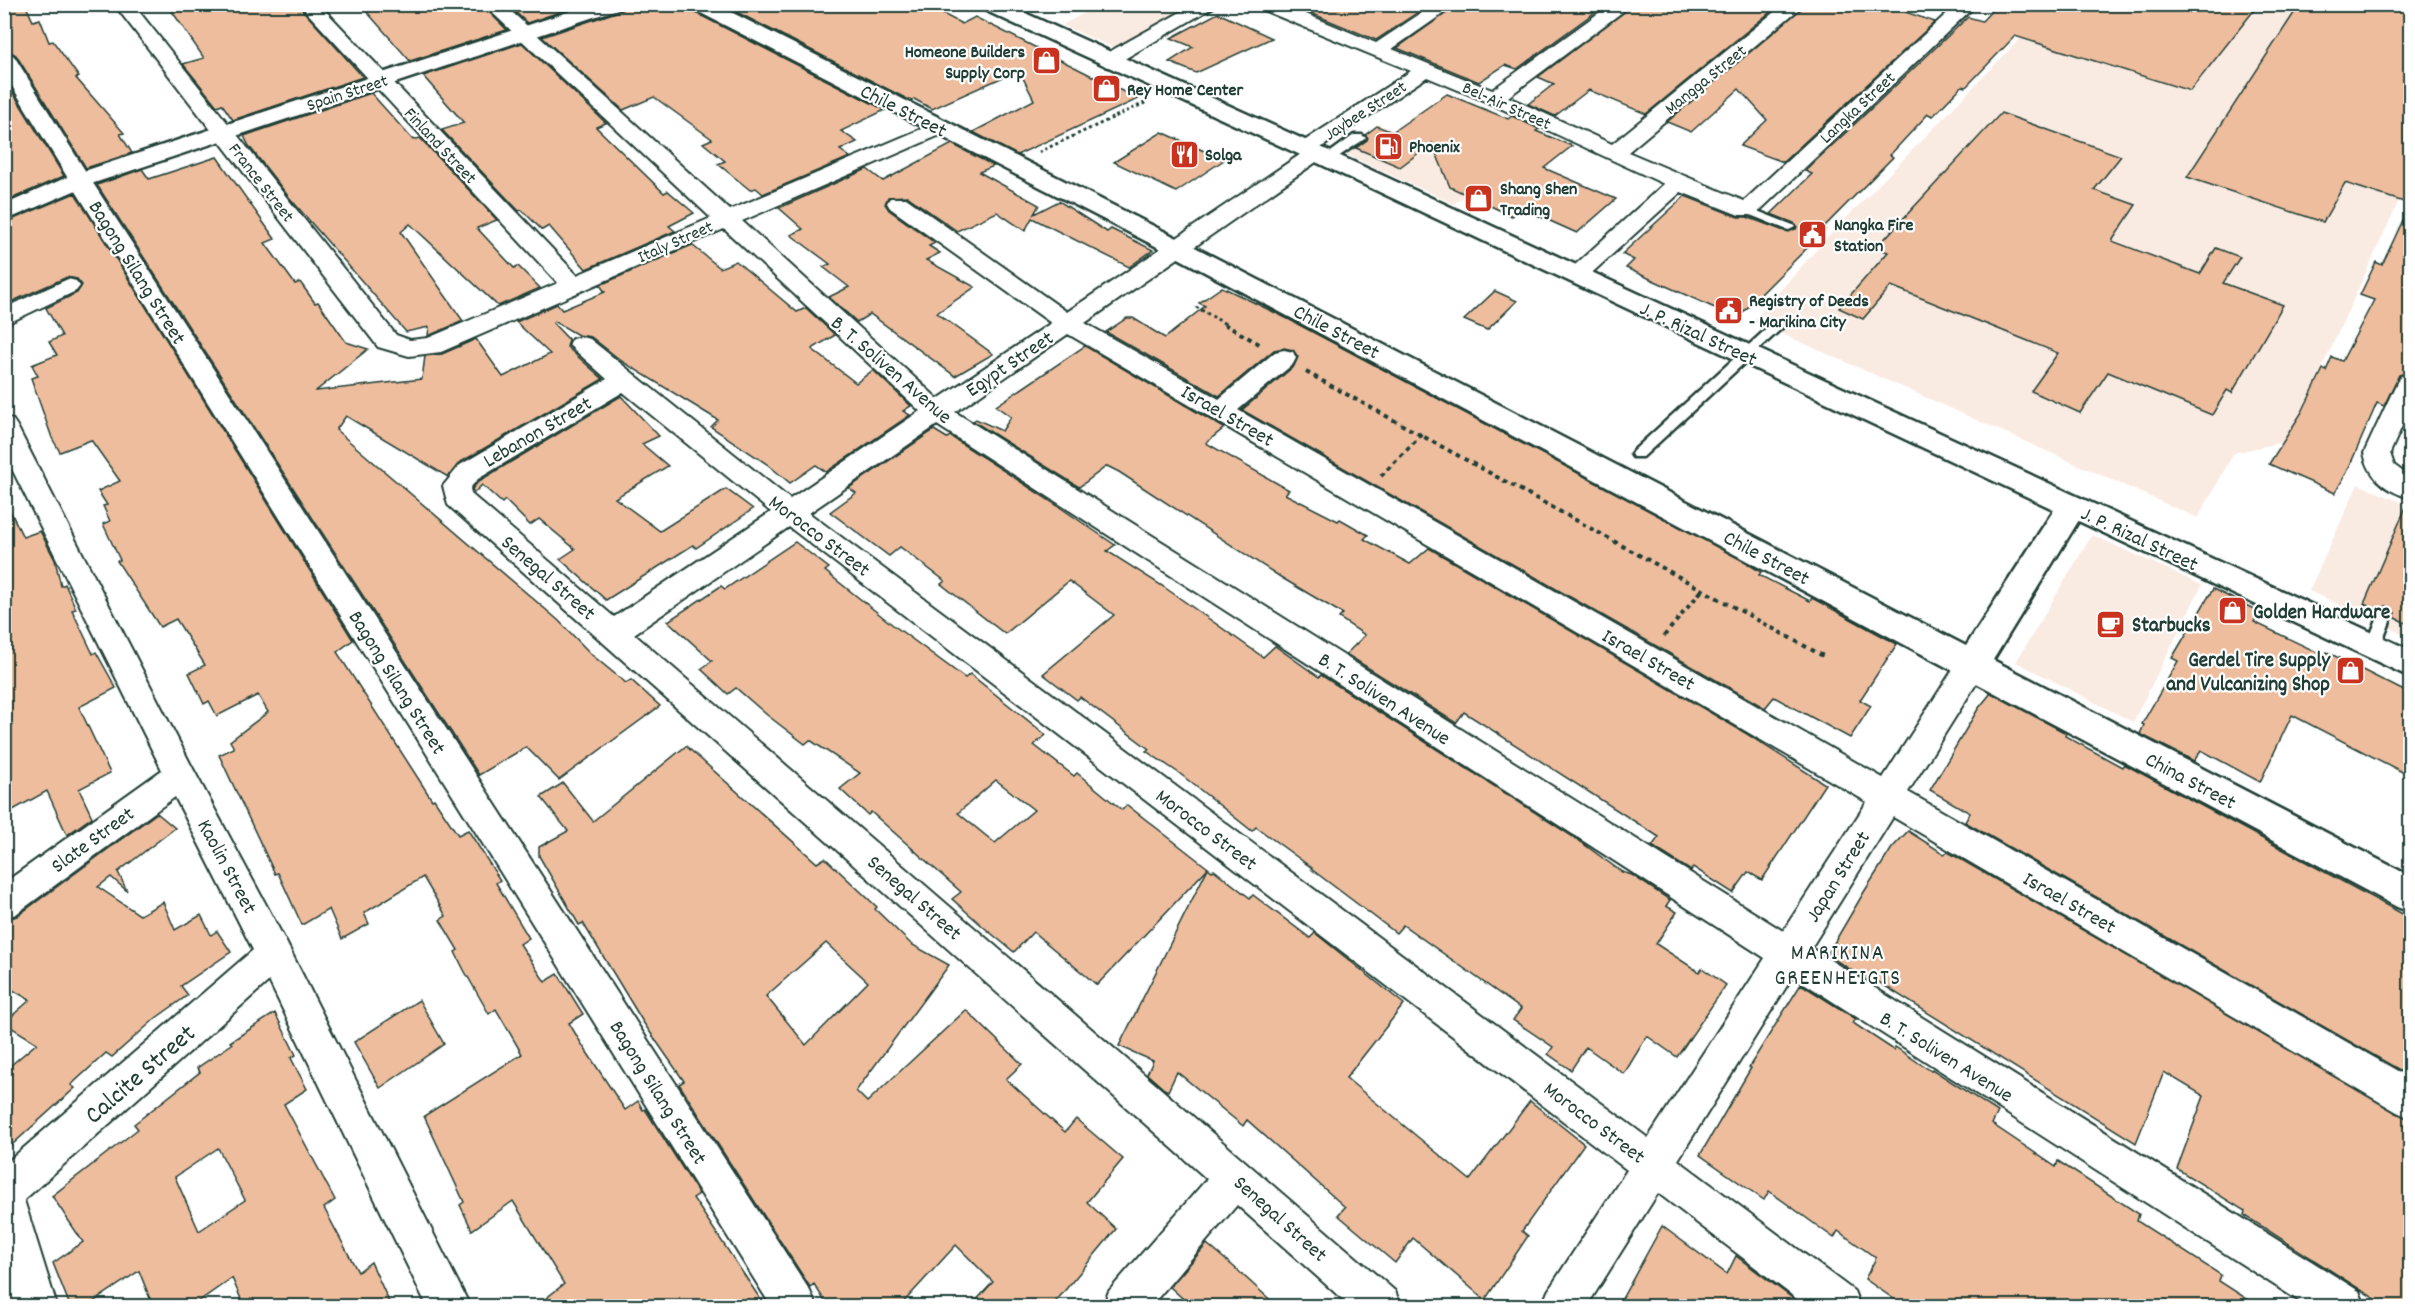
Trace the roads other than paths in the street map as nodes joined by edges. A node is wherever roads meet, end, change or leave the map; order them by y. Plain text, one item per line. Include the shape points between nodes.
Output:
1 (123, 4) edge
2 (308, 4) edge
3 (492, 4) edge
4 (614, 4) edge
5 (698, 4) edge
6 (987, 4) edge
7 (1210, 4) edge
8 (1265, 4) edge
9 (1448, 4) edge
10 (1624, 4) edge
11 (1797, 4) edge
12 (1968, 4) edge
13 (525, 35) junction
14 (1377, 50) junction
15 (4, 56) edge
16 (1107, 61) junction
17 (1425, 70) junction
18 (380, 81) junction
19 (1494, 98) junction
20 (940, 128) junction
21 (1337, 128) junction
22 (223, 133) junction
23 (1614, 153) junction
24 (1316, 154) junction
25 (80, 180) junction
26 (1678, 183) junction
27 (898, 203) dead end
28 (1747, 210) junction
29 (4, 214) edge
30 (726, 219) junction
31 (1789, 228) dead end
32 (1178, 248) junction
33 (1576, 275) junction
34 (573, 285) junction
35 (68, 286) dead end
36 (4, 318) edge
37 (1067, 323) junction
38 (1778, 325) dead end
39 (581, 345) dead end
40 (409, 348) joint
41 (1744, 354) junction
42 (1284, 358) road end
43 (623, 381) junction
44 (2410, 382) edge
45 (1221, 411) junction
46 (936, 412) junction
47 (4, 426) edge
48 (1638, 454) dead end
49 (456, 486) joint
50 (2410, 488) edge
51 (2072, 507) junction
52 (790, 513) junction
53 (2386, 614) dead end
54 (614, 633) junction
55 (2373, 647) junction
56 (2410, 664) edge
57 (1972, 665) junction
58 (180, 775) junction
59 (1887, 797) junction
60 (2410, 895) edge
61 (4, 903) edge
62 (274, 954) junction
63 (1787, 954) junction
64 (2410, 1099) edge
65 (1653, 1166) junction
66 (1235, 1176) junction
67 (4, 1192) edge
68 (4, 1199) edge
69 (36, 1306) edge
70 (448, 1306) edge
71 (795, 1306) edge
72 (1124, 1306) edge
73 (1380, 1306) edge
74 (1563, 1306) edge
75 (1839, 1306) edge
76 (2344, 1306) edge

1 - 22 street, France Street
2 - 18 street, Finland Street
3 - 13 street, B. T. Soliven Avenue
4 - 13 street, Spain Street
5 - 20 street, Chile Street
6 - 16 street, J. P. Rizal Street
7 - 16 street
8 - 14 street, Bel-Air Street
9 - 14 street
10 - 19 street
11 - 23 street, Mangga Street
12 - 28 street, Langka Street
13 - 18 street, Spain Street
13 - 30 street, B. T. Soliven Avenue
14 - 17 street, Bel-Air Street
15 - 25 street, Bagong Silang Street
16 - 24 street, J. P. Rizal Street
17 - 19 street, Bel-Air Street
17 - 21 street, Jaybee Street
18 - 22 street, Spain Street
18 - 34 street, Finland Street
19 - 23 street, Bel-Air Street
20 - 30 street, Italy Street
20 - 32 street, Chile Street
21 - 24 street, Jaybee Street
21 - 24 lane via 1359,138
22 - 25 street, Spain Street
22 - 40 street, France Street via 387,341
23 - 26 street, Bel-Air Street
24 - 32 street, Egypt Street
24 - 33 street, J. P. Rizal Street
25 - 29 street, Spain Street
25 - 71 street, Bagong Silang Street
26 - 28 street, Bel-Air Street
26 - 33 street
27 - 37 street, Israel Street
28 - 31 lane
30 - 34 street, Italy Street
30 - 46 street, B. T. Soliven Avenue
32 - 37 street, Egypt Street
32 - 57 street, Chile Street
33 - 41 street, J. P. Rizal Street
34 - 40 street, Italy Street via 432,346
35 - 36 street
37 - 45 street, Israel Street
37 - 46 street, Egypt Street
38 - 41 lane
39 - 43 street, Morocco Street
41 - 48 lane
41 - 51 street, J. P. Rizal Street
42 - 45 street
43 - 49 street, Lebanon Street via 469,472
43 - 52 street, Morocco Street
44 - 50 street via 2377,453 2381,468 2390,479
45 - 59 street, Israel Street
46 - 52 street, Egypt Street
46 - 63 street, B. T. Soliven Avenue
47 - 58 street, Kaolin Street
49 - 54 street, Senegal Street via 458,498
51 - 55 street, J. P. Rizal Street
51 - 57 street, Japan Street
52 - 54 street, Egypt Street
52 - 65 street, Morocco Street
53 - 55 lane
54 - 66 street, Senegal Street
55 - 56 street, J. P. Rizal Street
57 - 59 street, Japan Street
57 - 60 street, China Street
58 - 61 street, Slate Street
58 - 62 street, Kaolin Street
59 - 63 street, Japan Street
59 - 64 street, Israel Street
62 - 67 street, Calcite Street
62 - 70 street, Kaolin Street
63 - 65 street, Japan Street
63 - 76 street, B. T. Soliven Avenue
65 - 74 street, Japan Street
65 - 75 street, Morocco Street
66 - 72 street
66 - 73 street, Senegal Street
68 - 69 street

